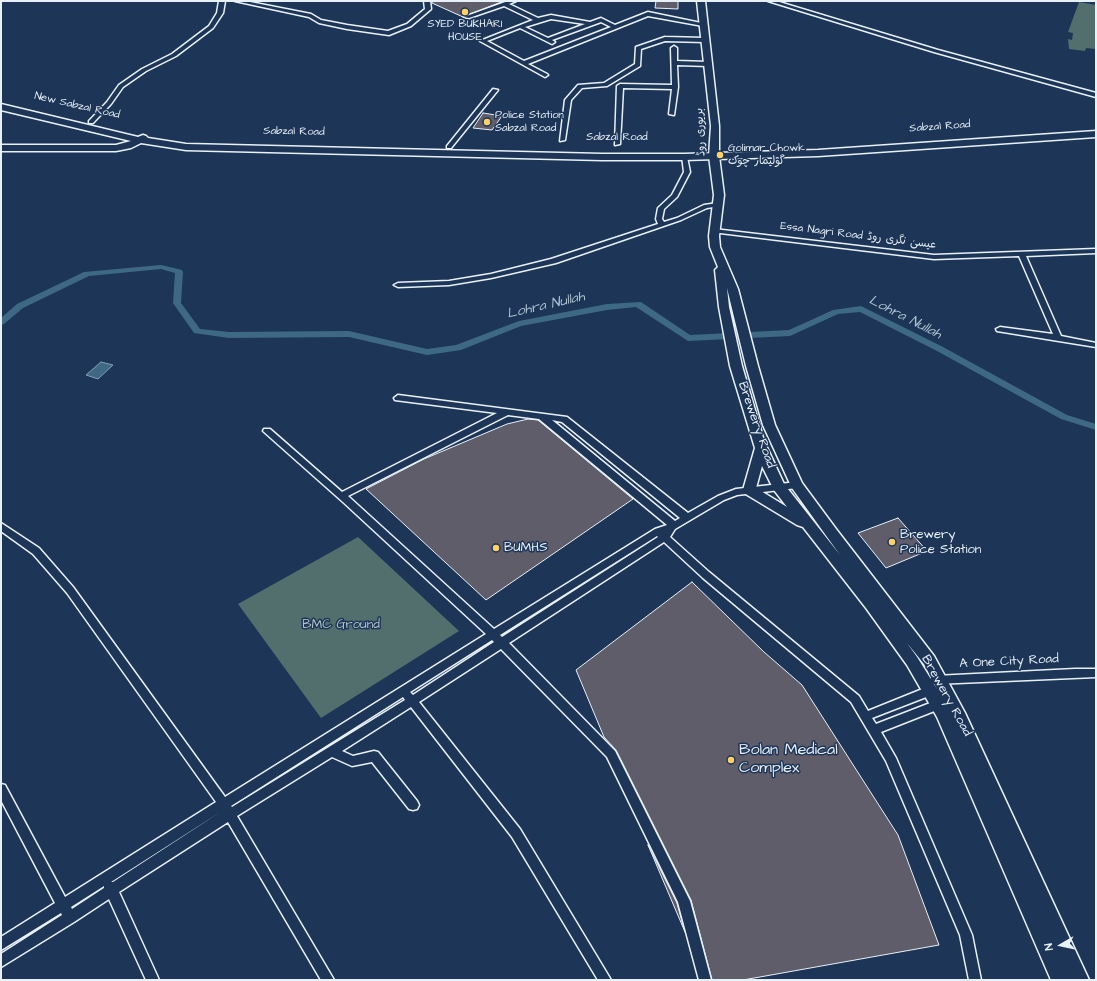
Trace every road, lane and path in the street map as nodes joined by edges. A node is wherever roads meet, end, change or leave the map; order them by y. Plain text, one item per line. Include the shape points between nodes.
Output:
1 (222, 1) edge
2 (238, 1) edge
3 (427, 1) edge
4 (514, 1) edge
5 (701, 1) edge
6 (771, 1) edge
7 (505, 4) junction
8 (467, 17) dead end
9 (537, 20) junction
10 (592, 24) junction
11 (703, 24) junction
12 (521, 27) junction
13 (615, 27) junction
14 (548, 40) junction
15 (705, 40) junction
16 (562, 48) junction
17 (674, 48) dead end
18 (674, 63) junction
19 (525, 64) junction
20 (708, 64) junction
21 (545, 75) dead end
22 (675, 87) junction
23 (495, 90) dead end
24 (1096, 95) edge
25 (1, 101) edge
26 (1, 107) edge
27 (672, 114) dead end
28 (91, 122) junction
29 (1096, 129) edge
30 (1096, 134) edge
31 (144, 137) junction
32 (979, 139) junction
33 (562, 140) dead end
34 (617, 144) dead end
35 (449, 147) junction
36 (1, 148) edge
37 (470, 151) junction
38 (714, 154) junction
39 (684, 157) junction
40 (718, 206) junction
41 (662, 224) junction
42 (714, 231) junction
43 (1096, 251) edge
44 (1022, 254) junction
45 (720, 260) junction
46 (398, 285) dead end
47 (1000, 329) dead end
48 (1058, 337) junction
49 (1096, 345) edge
50 (398, 398) dead end
51 (506, 412) junction
52 (541, 416) junction
53 (267, 431) dead end
54 (761, 448) junction
55 (798, 485) junction
56 (779, 487) junction
57 (749, 490) junction
58 (341, 496) junction
59 (687, 518) junction
60 (674, 526) junction
61 (2, 527) edge
62 (810, 527) junction
63 (661, 534) junction
64 (492, 634) junction
65 (501, 642) junction
66 (1096, 674) edge
67 (931, 684) junction
68 (404, 691) junction
69 (412, 700) junction
70 (938, 705) junction
71 (866, 716) junction
72 (874, 730) junction
73 (331, 751) junction
74 (1, 789) edge
75 (413, 805) dead end
76 (227, 809) junction
77 (106, 879) junction
78 (112, 891) junction
79 (62, 904) junction
80 (70, 918) junction
81 (1, 944) edge
82 (1, 962) edge
83 (153, 980) edge
84 (328, 980) edge
85 (606, 980) edge
86 (705, 980) edge
87 (975, 980) edge
88 (1061, 980) edge
89 (1080, 980) edge

1 - 28 street via 220,13 211,27 174,55 144,70 122,86
2 - 3 street via 311,16 319,21 347,27 389,33 409,25 428,9
4 - 7 street
5 - 11 main road, بریوری روڈ
6 - 24 street
7 - 8 street
7 - 9 street
9 - 10 street via 551,17
9 - 12 street
10 - 13 street via 601,20
10 - 14 street
11 - 13 street via 648,14
11 - 15 main road, بریوری روڈ
12 - 14 street
12 - 19 street via 483,41
13 - 16 street
14 - 16 street
15 - 20 main road, بریوری روڈ
15 - 33 street via 665,40 638,48 638,66 605,85 580,86 568,100
16 - 19 street
17 - 18 street
18 - 20 street
18 - 22 street
19 - 21 street
20 - 38 main road, بریوری روڈ via 715,126
22 - 27 street
22 - 34 street via 620,86
23 - 35 street
25 - 28 main road, New Sabzal Road
26 - 31 main road, New Sabzal Road
28 - 31 main road, New Sabzal Road
29 - 32 main road, Sabzal Road
30 - 32 main road, Sabzal Road
31 - 35 main road, Sabzal Road via 285,145
31 - 36 main road, Sabzal Road via 128,146 116,148
31 - 37 main road, Sabzal Road via 186,147
32 - 38 main road, Sabzal Road via 818,153
35 - 37 main road, Sabzal Road
37 - 38 main road, Sabzal Road
37 - 39 main road, Sabzal Road
38 - 39 main road, Sabzal Road
38 - 40 main road, بریوری روڈ
39 - 41 street via 687,172 675,196 661,208
40 - 41 street via 706,206
40 - 42 main road, بریوری روڈ
41 - 46 street via 554,261 491,276 449,284
42 - 44 street, Essa Nagri Road عیسیٰ نگری روڈ via 934,257
42 - 45 main road, بریوری روڈ via 715,247
43 - 44 street, Essa Nagri Road عیسیٰ نگری روڈ
44 - 48 street
45 - 54 main road, Brewery Road via 724,307 736,366
45 - 55 main road, Brewery Road via 733,289 769,425
47 - 48 street
48 - 49 street
50 - 51 street
51 - 52 street
51 - 58 street
52 - 59 street via 564,419
52 - 60 street
53 - 58 street
54 - 56 main road, Brewery Road
54 - 57 main road
55 - 56 street
55 - 67 main road, Brewery Road via 831,533 929,660
56 - 57 street
56 - 62 main road, Brewery Road
57 - 59 street via 721,498
57 - 62 main road
58 - 64 street
59 - 60 street
60 - 63 street
61 - 76 street via 36,551 70,590
62 - 67 main road, Brewery Road
63 - 64 street
63 - 65 street
63 - 71 street via 706,575 855,699
64 - 65 street
64 - 68 street
65 - 69 street
65 - 86 street via 611,754 684,901
66 - 67 street, A One City Road via 1075,673
67 - 70 main road, Brewery Road
67 - 71 street, A One City Road
67 - 89 main road, Brewery Road via 958,713
68 - 69 street
68 - 76 street
69 - 73 street
69 - 85 street via 516,833
70 - 72 street
70 - 88 main road, Brewery Road
71 - 72 street
72 - 87 street via 890,758 966,936
73 - 75 street via 352,760 374,756
73 - 76 street
74 - 79 street
76 - 77 street
76 - 78 street
76 - 84 street
77 - 78 street
77 - 79 street
78 - 80 street
78 - 83 street
79 - 80 street
79 - 81 street
80 - 82 street

